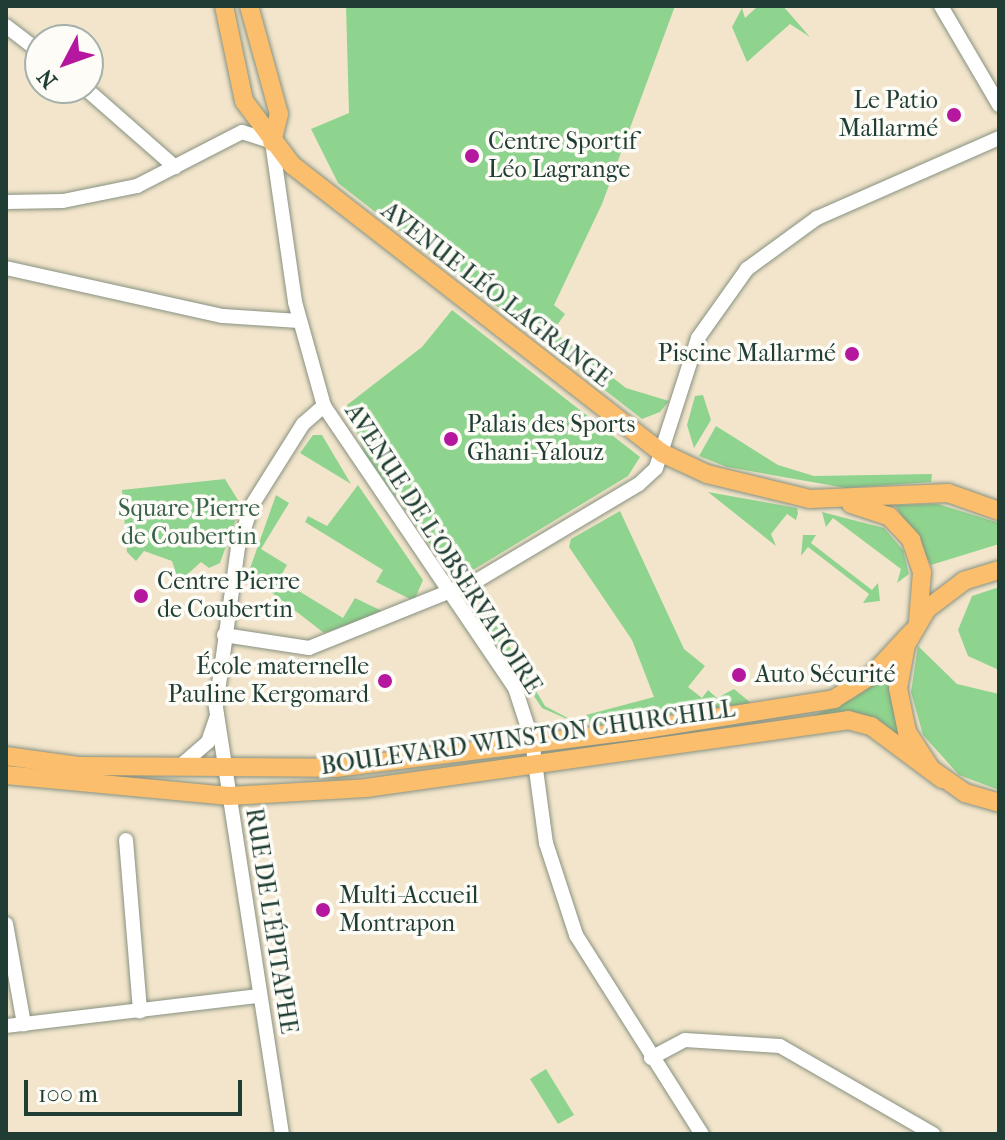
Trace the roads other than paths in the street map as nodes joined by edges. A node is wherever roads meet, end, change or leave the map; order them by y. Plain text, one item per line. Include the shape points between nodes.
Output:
1 (224, 6) edge
2 (249, 6) edge
3 (941, 6) edge
4 (6, 26) edge
5 (24, 40) edge
6 (103, 104) edge
7 (999, 105) edge
8 (999, 138) edge
9 (272, 142) junction
10 (175, 167) junction
11 (6, 202) edge
12 (6, 268) edge
13 (299, 321) junction
14 (324, 406) junction
15 (662, 453) junction
16 (841, 501) junction
17 (999, 511) edge
18 (999, 570) edge
19 (450, 593) junction
20 (915, 627) junction
21 (224, 635) junction
22 (217, 716) junction
23 (532, 740) junction
24 (6, 756) edge
25 (536, 766) junction
26 (178, 768) junction
27 (227, 770) junction
28 (6, 775) edge
29 (942, 779) junction
30 (229, 796) junction
31 (996, 803) edge
32 (126, 840) dead end
33 (6, 924) edge
34 (258, 996) junction
35 (140, 1011) junction
36 (24, 1024) junction
37 (6, 1026) edge
38 (651, 1058) junction
39 (282, 1134) edge
40 (702, 1134) edge
41 (933, 1134) edge

1 - 9 main road, AVENUE LÉO LAGRANGE via 244,101
2 - 9 main road via 279,114
3 - 7 street
4 - 5 street
6 - 10 street
8 - 15 street via 817,218 747,269 698,338
9 - 10 street via 242,132
9 - 13 street, AVENUE DE L'OBSERVATOIRE
9 - 15 main road, AVENUE LÉO LAGRANGE via 310,182
10 - 11 street via 99,196
12 - 13 street via 223,316
13 - 14 street, AVENUE DE L'OBSERVATOIRE
14 - 19 street, AVENUE DE L'OBSERVATOIRE
14 - 21 street, RUE DE L'ÉPITAPHE via 303,424 252,505
15 - 16 main road, AVENUE LÉO LAGRANGE via 755,489
15 - 19 street via 650,477
16 - 17 main road, AVENUE LÉO LAGRANGE via 948,493
16 - 20 main road, AVENUE LÉO LAGRANGE via 889,516 911,540 922,572
18 - 20 main road, BOULEVARD WINSTON CHURCHILL via 950,589
19 - 21 street via 309,648
19 - 23 street, AVENUE DE L'OBSERVATOIRE via 515,688
20 - 23 main road, BOULEVARD WINSTON CHURCHILL via 854,690 822,702
20 - 29 main road, AVENUE LÉO LAGRANGE via 899,703 914,745
21 - 22 street, RUE DE L'ÉPITAPHE
22 - 26 street, RUE DE L'ÉPITAPHE via 208,742
22 - 27 street, RUE DE L'ÉPITAPHE
23 - 25 street, AVENUE DE L'OBSERVATOIRE
23 - 27 main road, BOULEVARD WINSTON CHURCHILL via 335,768
24 - 26 main road, BOULEVARD WINSTON CHURCHILL
25 - 29 main road, BOULEVARD WINSTON CHURCHILL via 848,720 871,726
25 - 30 main road, BOULEVARD WINSTON CHURCHILL via 366,788
25 - 38 street, AVENUE DE L'OBSERVATOIRE via 546,843 571,923
26 - 27 main road, BOULEVARD WINSTON CHURCHILL
27 - 30 street, RUE DE L'ÉPITAPHE
28 - 30 main road, BOULEVARD WINSTON CHURCHILL
29 - 31 main road
30 - 34 street, RUE DE L'ÉPITAPHE
32 - 35 street
33 - 36 street
34 - 35 street
34 - 39 street, RUE DE L'ÉPITAPHE
35 - 36 street
36 - 37 street
38 - 40 street, AVENUE DE L'OBSERVATOIRE
38 - 41 street via 685,1040 780,1046

